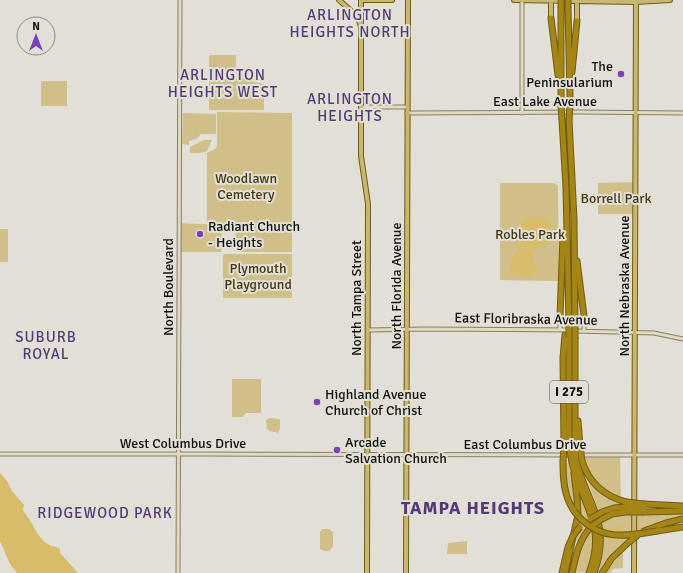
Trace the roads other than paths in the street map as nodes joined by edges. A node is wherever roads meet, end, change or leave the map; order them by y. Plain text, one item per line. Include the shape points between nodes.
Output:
1 (180, 0) edge
2 (339, 0) edge
3 (362, 0) edge
4 (392, 0) edge
5 (408, 0) edge
6 (514, 0) edge
7 (522, 0) edge
8 (543, 0) edge
9 (552, 0) edge
10 (561, 0) edge
11 (568, 0) edge
12 (577, 0) edge
13 (670, 0) edge
14 (584, 1) edge
15 (636, 1) edge
16 (551, 8) junction
17 (577, 9) junction
18 (551, 18) joint
19 (577, 21) joint
20 (361, 23) junction
21 (561, 92) junction
22 (570, 96) junction
23 (407, 107) junction
24 (361, 108) junction
25 (408, 113) junction
26 (522, 113) junction
27 (636, 113) junction
28 (683, 113) edge
29 (566, 188) junction
30 (573, 207) junction
31 (584, 316) joint
32 (560, 317) joint
33 (407, 329) junction
34 (368, 330) junction
35 (560, 330) junction
36 (584, 331) junction
37 (635, 332) junction
38 (683, 339) edge
39 (572, 446) junction
40 (0, 454) edge
41 (179, 454) junction
42 (367, 454) junction
43 (407, 454) junction
44 (683, 455) edge
45 (634, 456) junction
46 (577, 461) junction
47 (574, 472) junction
48 (683, 506) edge
49 (625, 507) junction
50 (644, 508) junction
51 (683, 511) edge
52 (683, 519) edge
53 (683, 527) edge
54 (178, 573) edge
55 (367, 573) edge
56 (406, 573) edge
57 (562, 573) edge
58 (565, 573) edge
59 (572, 573) edge
60 (589, 573) edge
61 (594, 573) edge
62 (602, 573) edge
63 (634, 573) edge

1 - 41 street, North Boulevard
2 - 20 main road
3 - 4 main road
3 - 20 main road, North Tampa Street
5 - 23 main road, North Florida Avenue
6 - 7 main road
7 - 8 main road
7 - 26 street
8 - 9 main road
8 - 16 main road
9 - 12 main road
9 - 16 main road
10 - 21 highway, I 275, bridge
11 - 22 highway, I 275, bridge
12 - 14 main road
12 - 17 main road
13 - 15 main road
14 - 15 main road
14 - 17 main road
15 - 27 main road, North Nebraska Avenue
16 - 18 main road
17 - 19 main road
18 - 21 highway
19 - 22 highway
20 - 24 main road, North Tampa Street
21 - 29 highway, I 275, bridge
22 - 30 highway, I 275, bridge
23 - 24 street
23 - 25 main road, North Florida Avenue
24 - 34 main road, North Tampa Street via 361,163 368,204
25 - 26 street, East Lake Avenue
25 - 33 main road, North Florida Avenue
26 - 27 street, East Lake Avenue
27 - 28 street, East Lake Avenue
27 - 37 main road, North Nebraska Avenue
29 - 32 highway
29 - 39 highway, I 275, bridge via 567,336
30 - 31 highway via 576,211 577,258
30 - 39 highway, I 275, bridge via 575,400
31 - 36 street
32 - 35 street
33 - 34 street, East Floribraska Avenue
33 - 35 street, East Floribraska Avenue
33 - 43 main road, North Florida Avenue
34 - 42 main road, North Tampa Street
35 - 36 street, East Floribraska Avenue
36 - 37 street, East Floribraska Avenue
37 - 38 street, East Floribraska Avenue via 661,333
37 - 45 main road, North Nebraska Avenue
39 - 46 highway, bridge
39 - 46 highway, I 275, bridge
39 - 53 highway, bridge via 563,462 565,492 574,511 589,526 608,534 628,536
40 - 41 street, West Columbus Drive
41 - 42 street, West Columbus Drive
41 - 54 street, North Boulevard
42 - 43 street, East Columbus Drive
42 - 55 main road, North Tampa Street
43 - 45 street, East Columbus Drive
43 - 56 main road, North Florida Avenue
44 - 45 street, East Columbus Drive
45 - 63 main road, North Nebraska Avenue
46 - 47 highway, I 275
46 - 49 highway via 598,488
46 - 61 highway, I 275 via 599,524 600,551
47 - 58 highway via 578,514
47 - 60 highway, I 275 via 591,512 595,531 595,554
48 - 50 highway
49 - 50 highway, bridge
49 - 50 highway, bridge
49 - 57 highway, bridge via 602,512 580,526 568,547
49 - 59 highway, bridge via 602,519 585,534 579,545
50 - 51 highway
52 - 62 highway, bridge via 644,531 628,542

